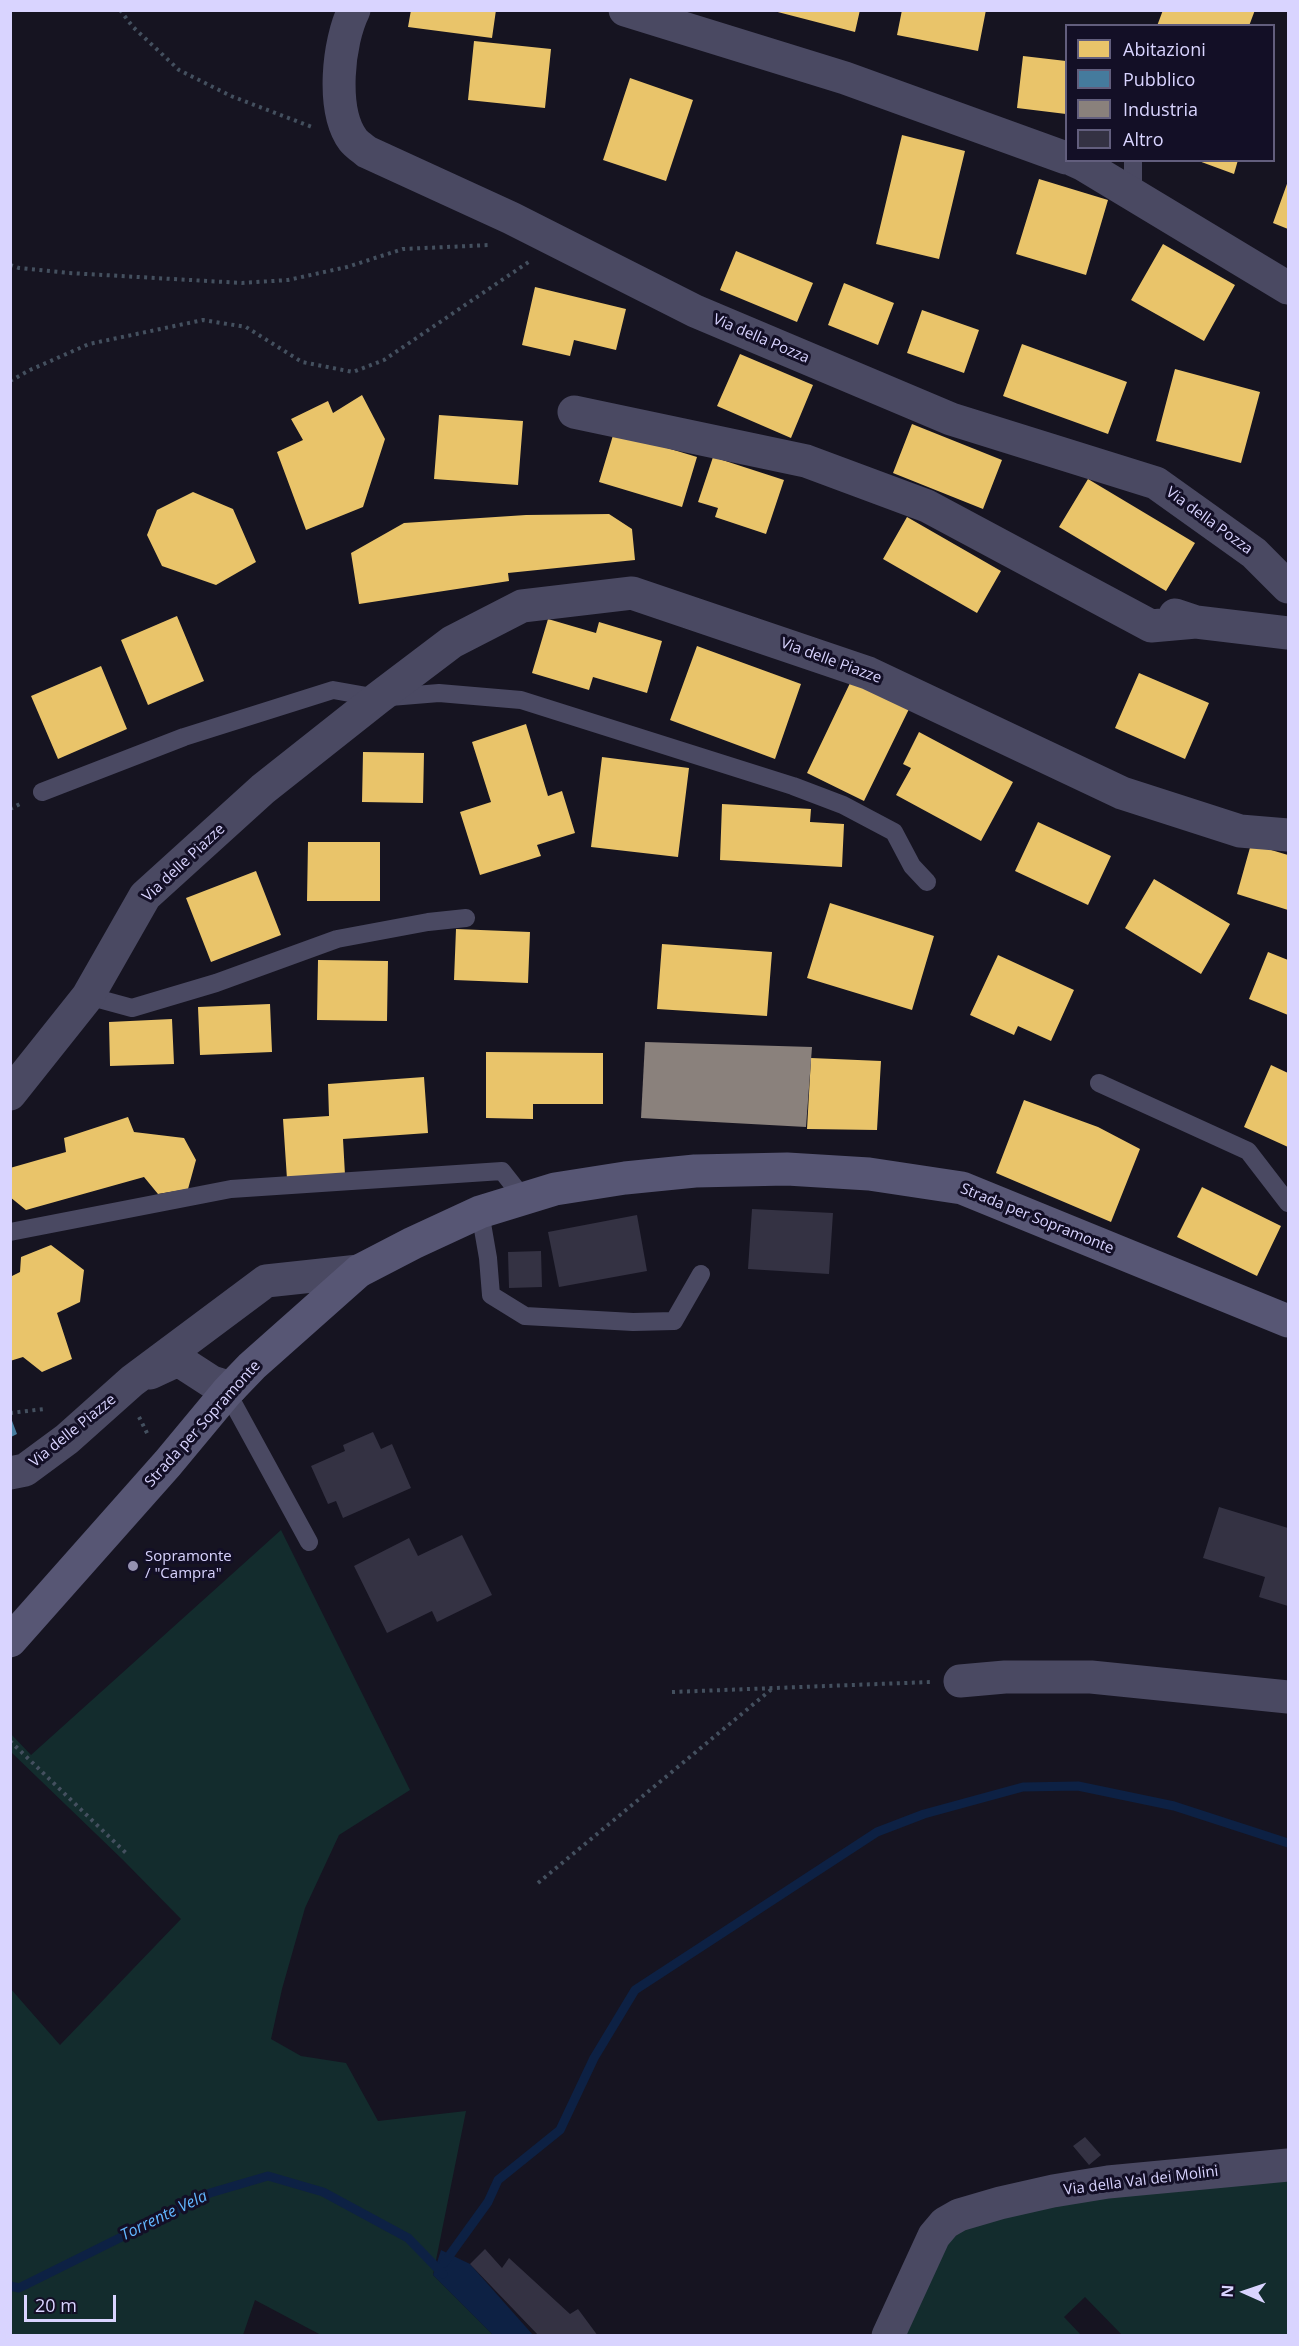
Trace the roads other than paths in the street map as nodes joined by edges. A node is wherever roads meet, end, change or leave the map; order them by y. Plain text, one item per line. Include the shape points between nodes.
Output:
1 (354, 10) edge
2 (626, 10) edge
3 (1065, 158) edge
4 (1077, 162) edge
5 (1133, 162) edge
6 (1133, 194) junction
7 (1288, 288) edge
8 (574, 412) dead end
9 (993, 520) dead end
10 (1288, 587) edge
11 (1196, 622) junction
12 (1288, 633) edge
13 (378, 698) junction
14 (42, 792) dead end
15 (1288, 835) edge
16 (927, 882) dead end
17 (466, 918) dead end
18 (88, 996) junction
19 (1099, 1083) dead end
20 (10, 1094) edge
21 (524, 1199) junction
22 (1288, 1203) edge
23 (480, 1212) junction
24 (10, 1232) edge
25 (359, 1271) junction
26 (701, 1274) dead end
27 (1288, 1321) edge
28 (132, 1381) junction
29 (229, 1390) junction
30 (10, 1473) edge
31 (309, 1542) dead end
32 (10, 1641) edge
33 (960, 1681) road end
34 (1288, 1697) edge
35 (1288, 2165) edge
36 (888, 2336) edge

1 - 10 street, Via della Pozza via 343,44 339,80 343,120 353,140 367,152 694,311 951,419 1156,483 1254,553
2 - 3 street via 845,78
4 - 6 street
5 - 6 lane
6 - 7 street
8 - 11 street via 806,461 927,506 1151,626
9 - 11 street via 1156,609
11 - 12 street
13 - 14 lane via 333,690 184,737
13 - 15 street, Via delle Piazze via 452,642 522,606 632,592 868,674 1122,793 1240,831
13 - 16 lane via 439,693 521,700 793,786 843,805 894,832 912,866
13 - 18 street, Via delle Piazze via 263,789 145,896
17 - 18 lane via 337,939 216,983 132,1008
18 - 20 street, Via delle Piazze
19 - 22 lane via 1248,1151
21 - 23 main road, Strada per Sopramonte
21 - 24 lane via 502,1172 231,1189
21 - 27 main road, Strada per Sopramonte via 555,1189 695,1171 787,1169 857,1173 962,1188
23 - 25 main road, Strada per Sopramonte
23 - 26 lane via 491,1295 525,1316 674,1321
25 - 28 street, Via delle Piazze via 266,1281
25 - 29 main road, Strada per Sopramonte
28 - 29 street, Via delle Piazze via 178,1360
28 - 30 street, Via delle Piazze via 67,1439 25,1470
29 - 31 lane
29 - 32 main road, Strada per Sopramonte
33 - 34 street via 1091,1677
35 - 36 street, Via della Val dei Molini via 1108,2182 959,2215 934,2236

